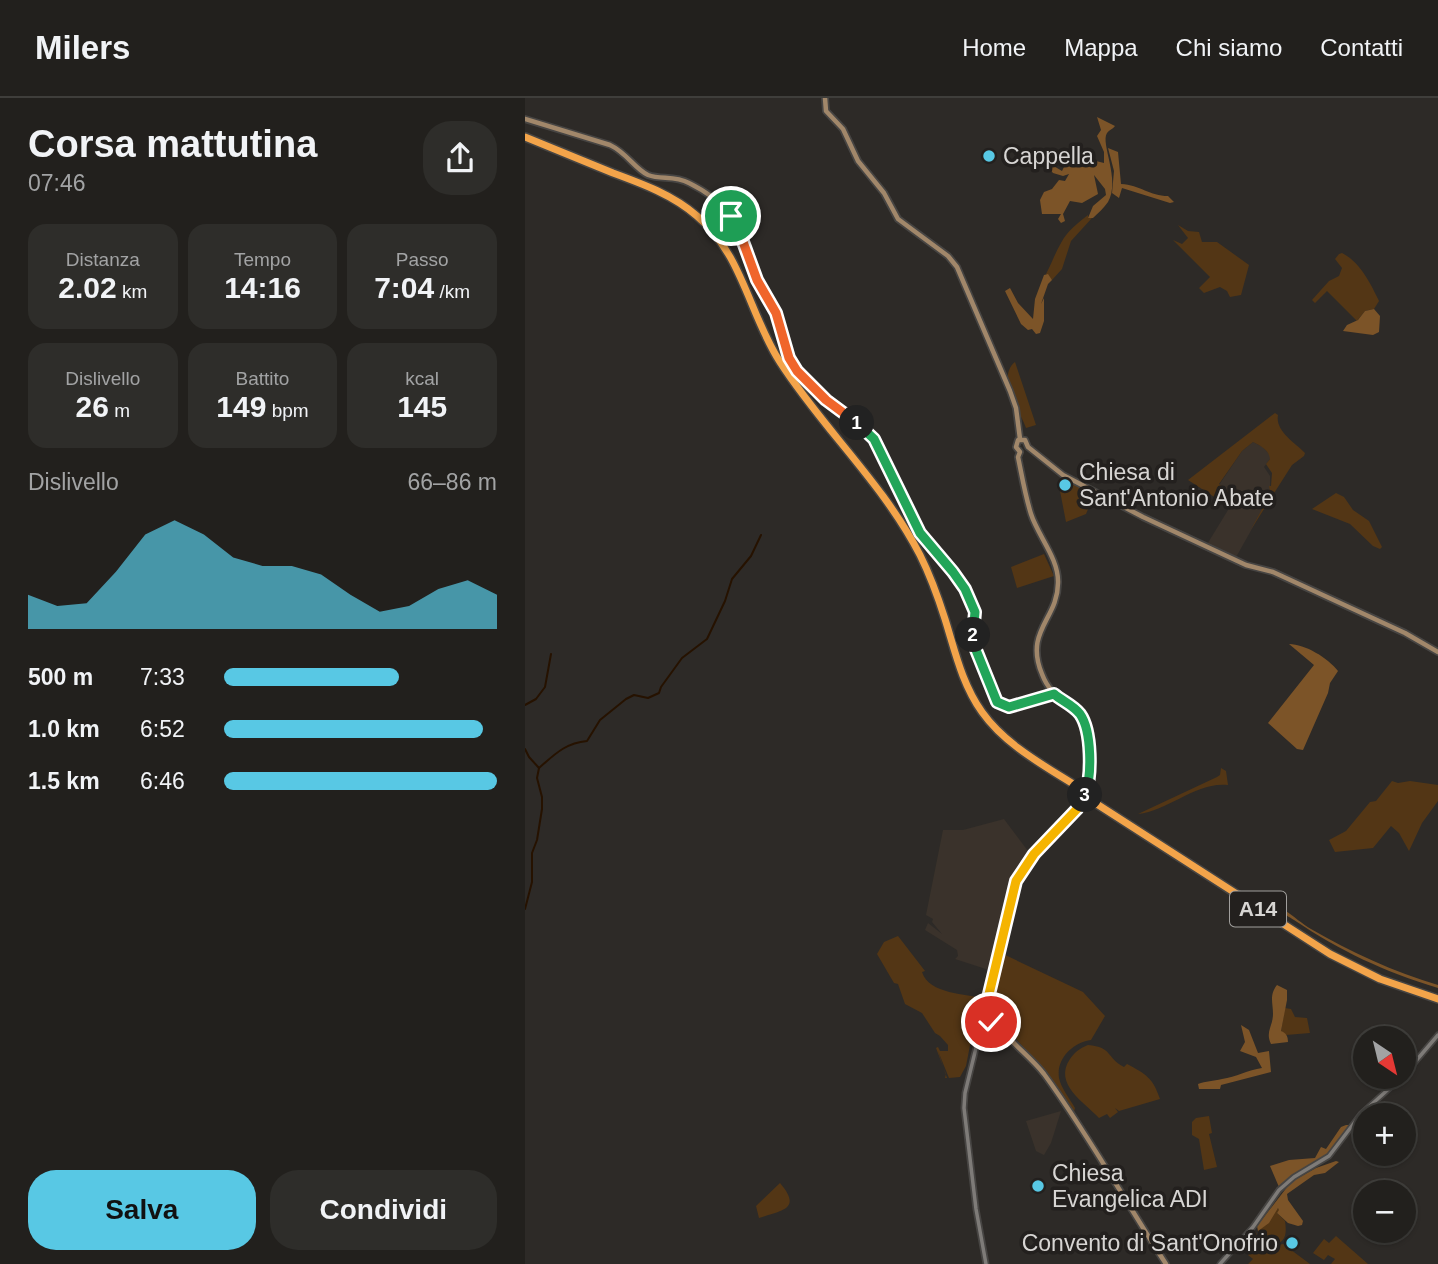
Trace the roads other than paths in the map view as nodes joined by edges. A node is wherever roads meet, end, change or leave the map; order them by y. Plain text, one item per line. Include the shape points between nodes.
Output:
1 (825, 98) edge
2 (525, 119) edge
3 (525, 139) edge
4 (1020, 439) junction
5 (1028, 447) junction
6 (1020, 452) junction
7 (1438, 652) edge
8 (954, 658) junction
9 (1054, 694) junction
10 (1438, 997) edge
11 (988, 1002) junction
12 (984, 1015) junction
13 (995, 1019) junction
14 (1002, 1029) junction
15 (1438, 1035) edge
16 (979, 1039) junction
17 (1416, 1061) edge
18 (1389, 1089) edge
19 (986, 1264) edge
20 (1166, 1264) edge
21 (1220, 1264) edge

1 - 4 main road via 826,110 843,129 858,161 898,219 957,267 1016,408
2 - 9 main road via 610,145 650,176 678,178 723,207 737,226 757,280 771,301 797,371 814,390 868,431 920,533 965,589 975,612 974,645 994,699 1009,707
3 - 8 highway, A14 via 657,196 704,228 719,246 774,361 878,495 909,544
3 - 8 highway, A14 via 659,192 707,225 723,244 780,362 891,506 917,550 937,596
4 - 5 main road via 1027,441
4 - 6 main road via 1016,445
5 - 6 main road
5 - 7 main road via 1063,475 1143,517 1246,565 1273,572
6 - 9 main road via 1031,516 1058,577 1057,593 1036,646 1041,671
8 - 10 highway, A14, bridge via 982,712 1030,759 1330,954 1380,978
9 - 11 main road via 1086,723 1087,789 1077,809 1034,854 1016,881
11 - 12 main road
11 - 13 main road
12 - 13 main road
12 - 14 main road
12 - 16 street
13 - 14 main road
14 - 16 main road via 986,1030
14 - 20 main road via 1043,1072
15 - 17 street
16 - 19 street via 965,1093 965,1124
18 - 21 street via 1361,1114 1329,1156 1283,1185

